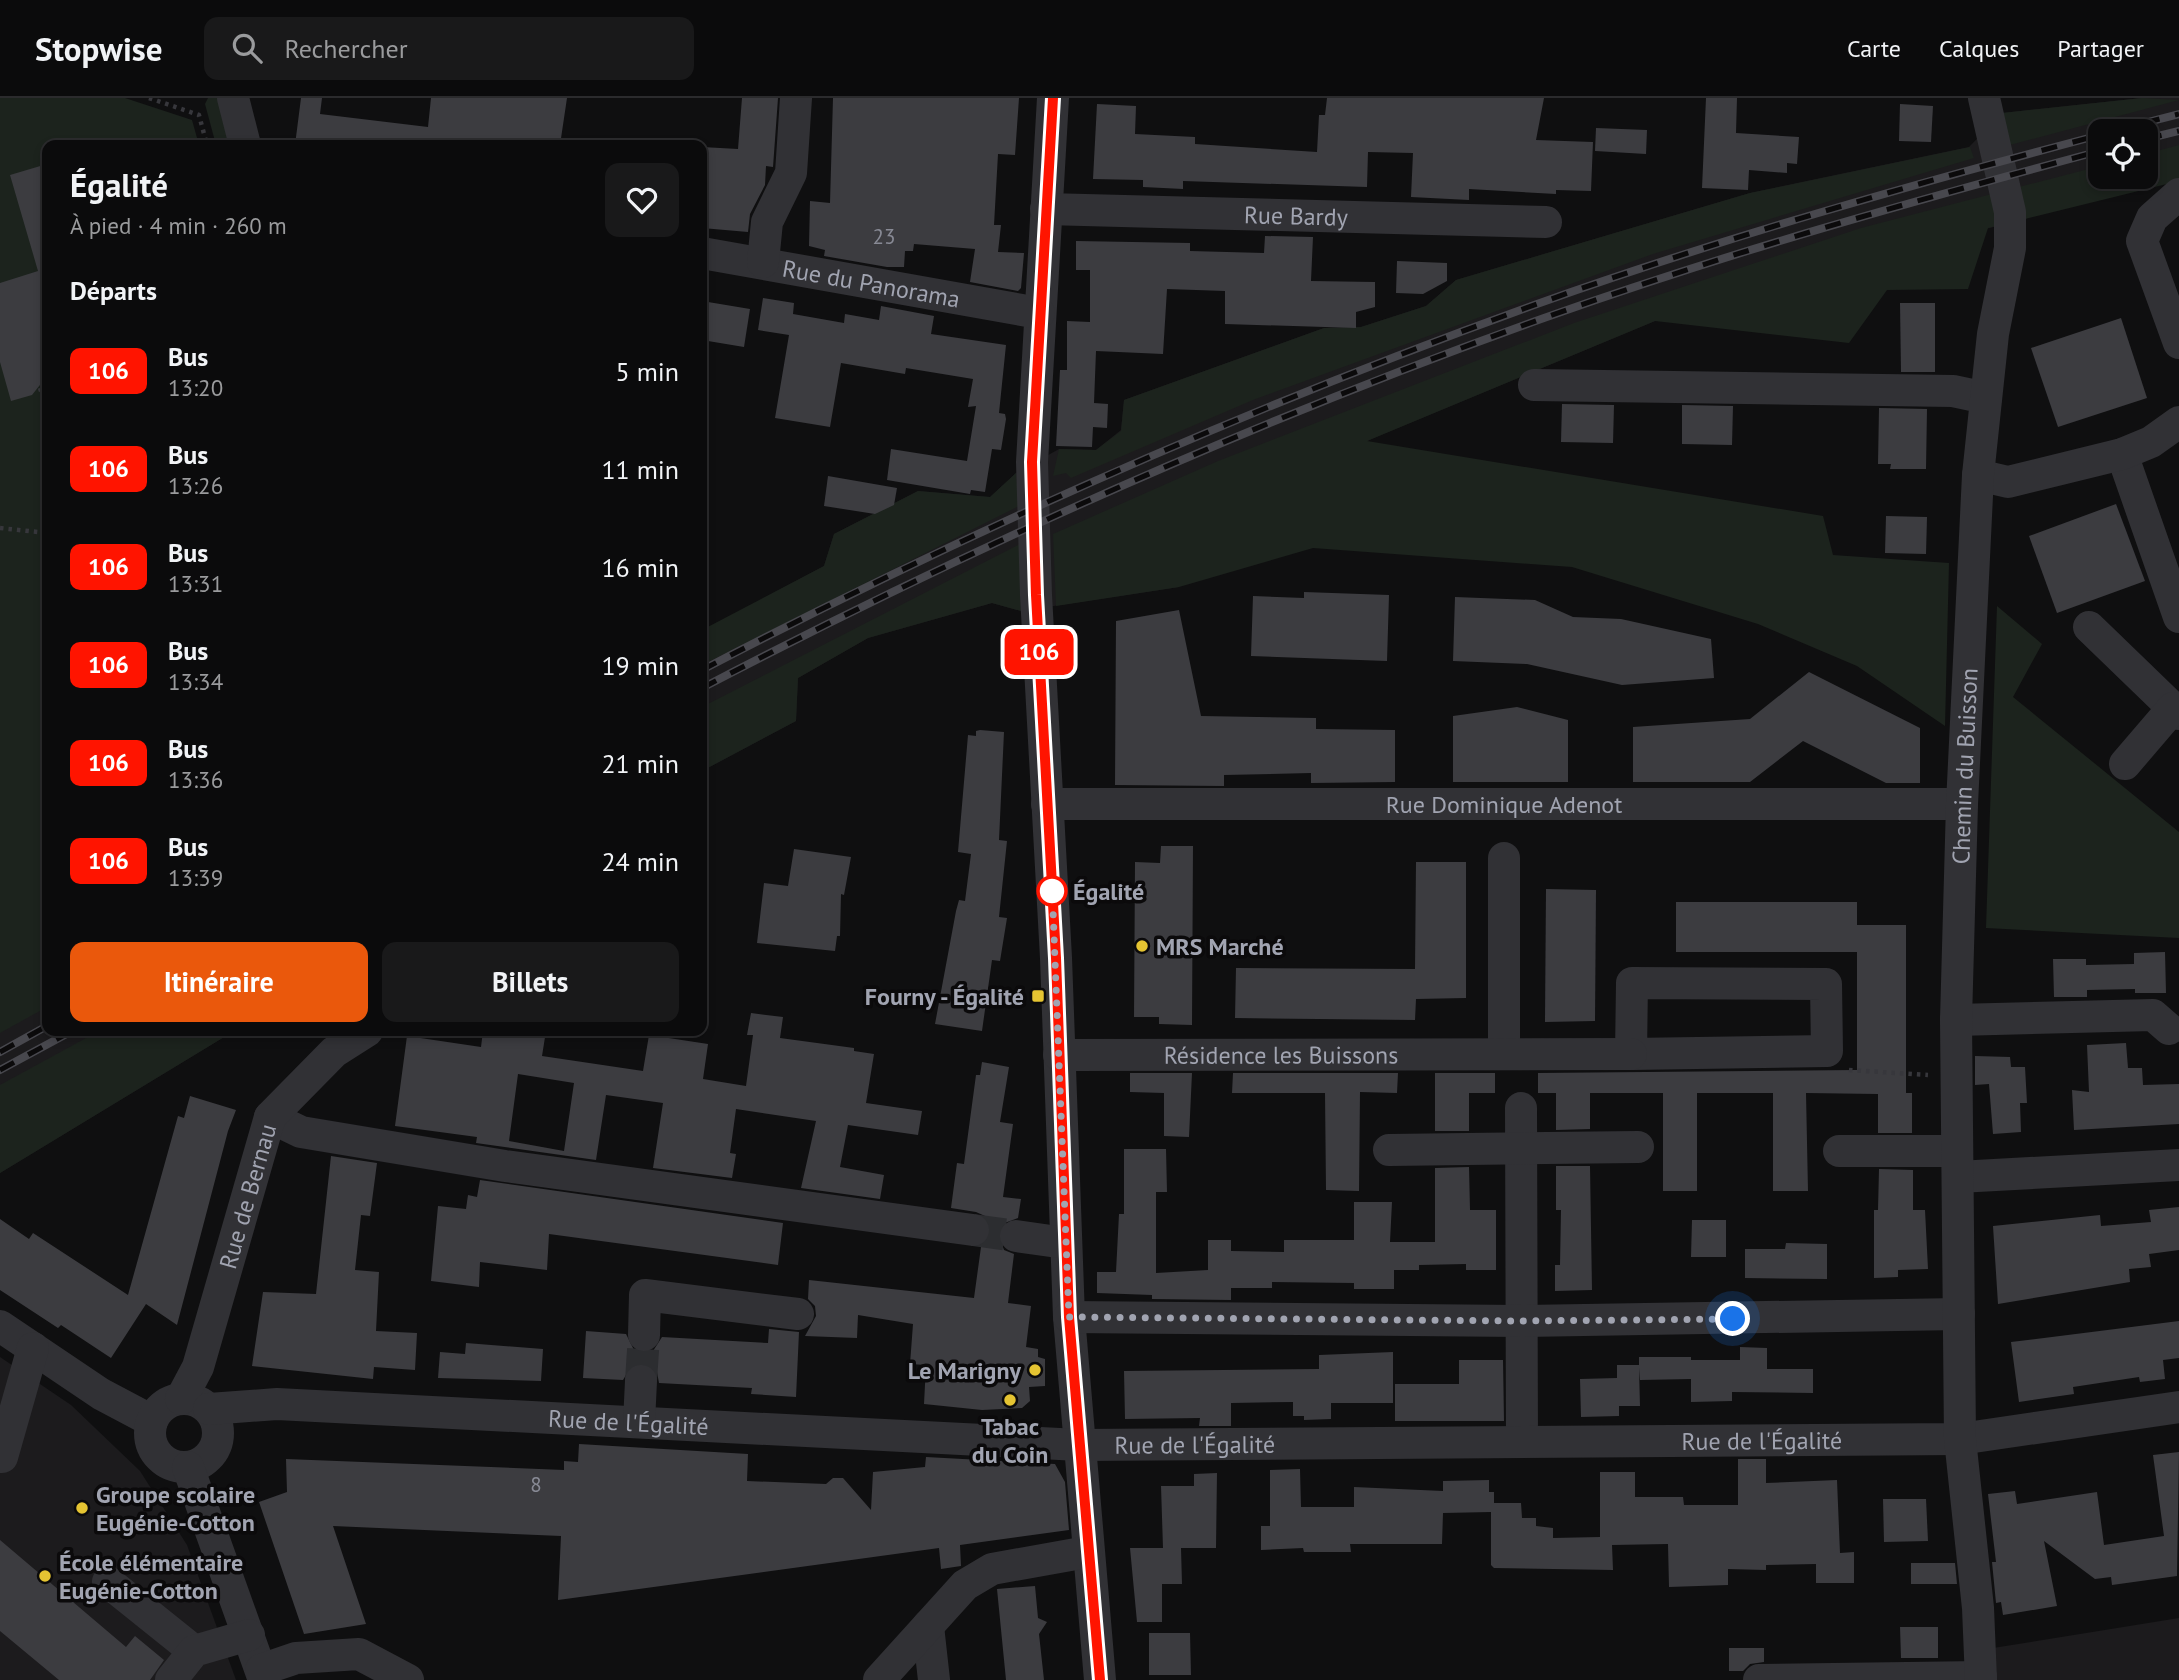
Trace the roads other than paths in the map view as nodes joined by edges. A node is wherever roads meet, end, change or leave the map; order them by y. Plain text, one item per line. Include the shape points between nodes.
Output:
1 (233, 98) edge
2 (796, 98) edge
3 (1053, 98) edge
4 (1984, 103) edge
5 (244, 140) edge
6 (2179, 194) edge
7 (1046, 209) junction
8 (1546, 222) dead end
9 (707, 254) edge
10 (763, 262) junction
11 (1039, 313) junction
12 (2179, 343) edge
13 (1534, 385) dead end
14 (1986, 398) junction
15 (2179, 422) edge
16 (2122, 454) junction
17 (1978, 475) junction
18 (2179, 617) edge
19 (2089, 627) dead end
20 (2176, 711) edge
21 (2126, 764) dead end
22 (1047, 804) junction
23 (1962, 804) junction
24 (1504, 858) dead end
25 (1956, 1020) junction
26 (2169, 1029) dead end
27 (359, 1036) edge
28 (1504, 1054) junction
29 (1631, 1054) junction
30 (1059, 1055) junction
31 (1521, 1108) dead end
32 (270, 1117) junction
33 (1638, 1147) dead end
34 (1521, 1149) junction
35 (1390, 1150) dead end
36 (1839, 1151) dead end
37 (1957, 1164) junction
38 (2179, 1165) edge
39 (973, 1230) tunnel mouth
40 (1016, 1236) tunnel mouth
41 (1065, 1243) junction
42 (798, 1314) dead end
43 (1959, 1314) junction
44 (1069, 1317) junction
45 (1521, 1321) junction
46 (0, 1326) edge
47 (644, 1335) tunnel mouth
48 (33, 1348) junction
49 (641, 1381) tunnel mouth
50 (195, 1404) junction
51 (2179, 1407) edge
52 (152, 1421) junction
53 (639, 1422) junction
54 (1960, 1439) junction
55 (1522, 1442) junction
56 (1079, 1445) junction
57 (2, 1457) dead end
58 (188, 1467) junction
59 (1087, 1552) junction
60 (108, 1582) dead end
61 (928, 1626) junction
62 (249, 1635) junction
63 (194, 1651) junction
64 (262, 1675) edge
65 (1981, 1679) edge
66 (171, 1680) edge
67 (408, 1680) edge
68 (879, 1680) edge
69 (934, 1680) edge
70 (1100, 1680) edge
71 (1759, 1680) edge

1 - 5 street
2 - 10 street via 791,173 767,222
3 - 7 street
4 - 14 street, Chemin du Buisson via 2010,212 2010,248
6 - 12 street via 2151,218 2142,242
7 - 8 street, Rue Bardy
7 - 11 street
9 - 10 street, Rue du Panorama
10 - 11 street, Rue du Panorama
11 - 22 street via 1032,462
13 - 14 street via 1953,391
14 - 17 street, Chemin du Buisson
15 - 16 street via 2151,442
16 - 17 street via 2008,482
16 - 18 street
17 - 23 street, Chemin du Buisson
19 - 20 street
20 - 21 street
22 - 23 street, Rue Dominique Adenot
22 - 30 street
23 - 25 street, Chemin du Buisson
24 - 28 street
25 - 26 street via 2153,1015
25 - 37 street, Chemin du Buisson
27 - 32 street, Rue de Bernau via 334,1052
28 - 29 street, Résidence les Buissons
28 - 30 street, Résidence les Buissons
29 - 29 street, Résidence les Buissons via 1827,1051 1826,984 1632,983
30 - 41 street
31 - 34 street
32 - 39 street via 301,1132 505,1166
32 - 50 street, Rue de Bernau via 198,1367
33 - 34 street
34 - 35 street
34 - 45 street
36 - 37 street
37 - 38 street
37 - 43 street, Chemin du Buisson
40 - 41 street
41 - 44 street
42 - 47 street via 645,1294
43 - 45 street
43 - 54 street, Chemin du Buisson
44 - 45 street
44 - 56 street
45 - 55 street
46 - 48 street
48 - 52 street
48 - 57 street
49 - 53 street
50 - 52 street via 163,1405
50 - 53 street, Rue de l'Égalité
50 - 58 street via 218,1429 208,1458
51 - 54 street, Rue de l'Égalité
52 - 58 street via 151,1444 157,1454 176,1466
53 - 56 street, Rue de l'Égalité
54 - 55 street, Rue de l'Égalité
54 - 65 street, Chemin du Buisson
55 - 56 street, Rue de l'Égalité
56 - 59 street
58 - 62 street
59 - 61 street via 992,1569 965,1585
59 - 70 street
60 - 63 street
61 - 68 street
61 - 69 street
62 - 63 street
62 - 64 street
63 - 66 street
64 - 67 street via 296,1658 359,1654
65 - 71 street

